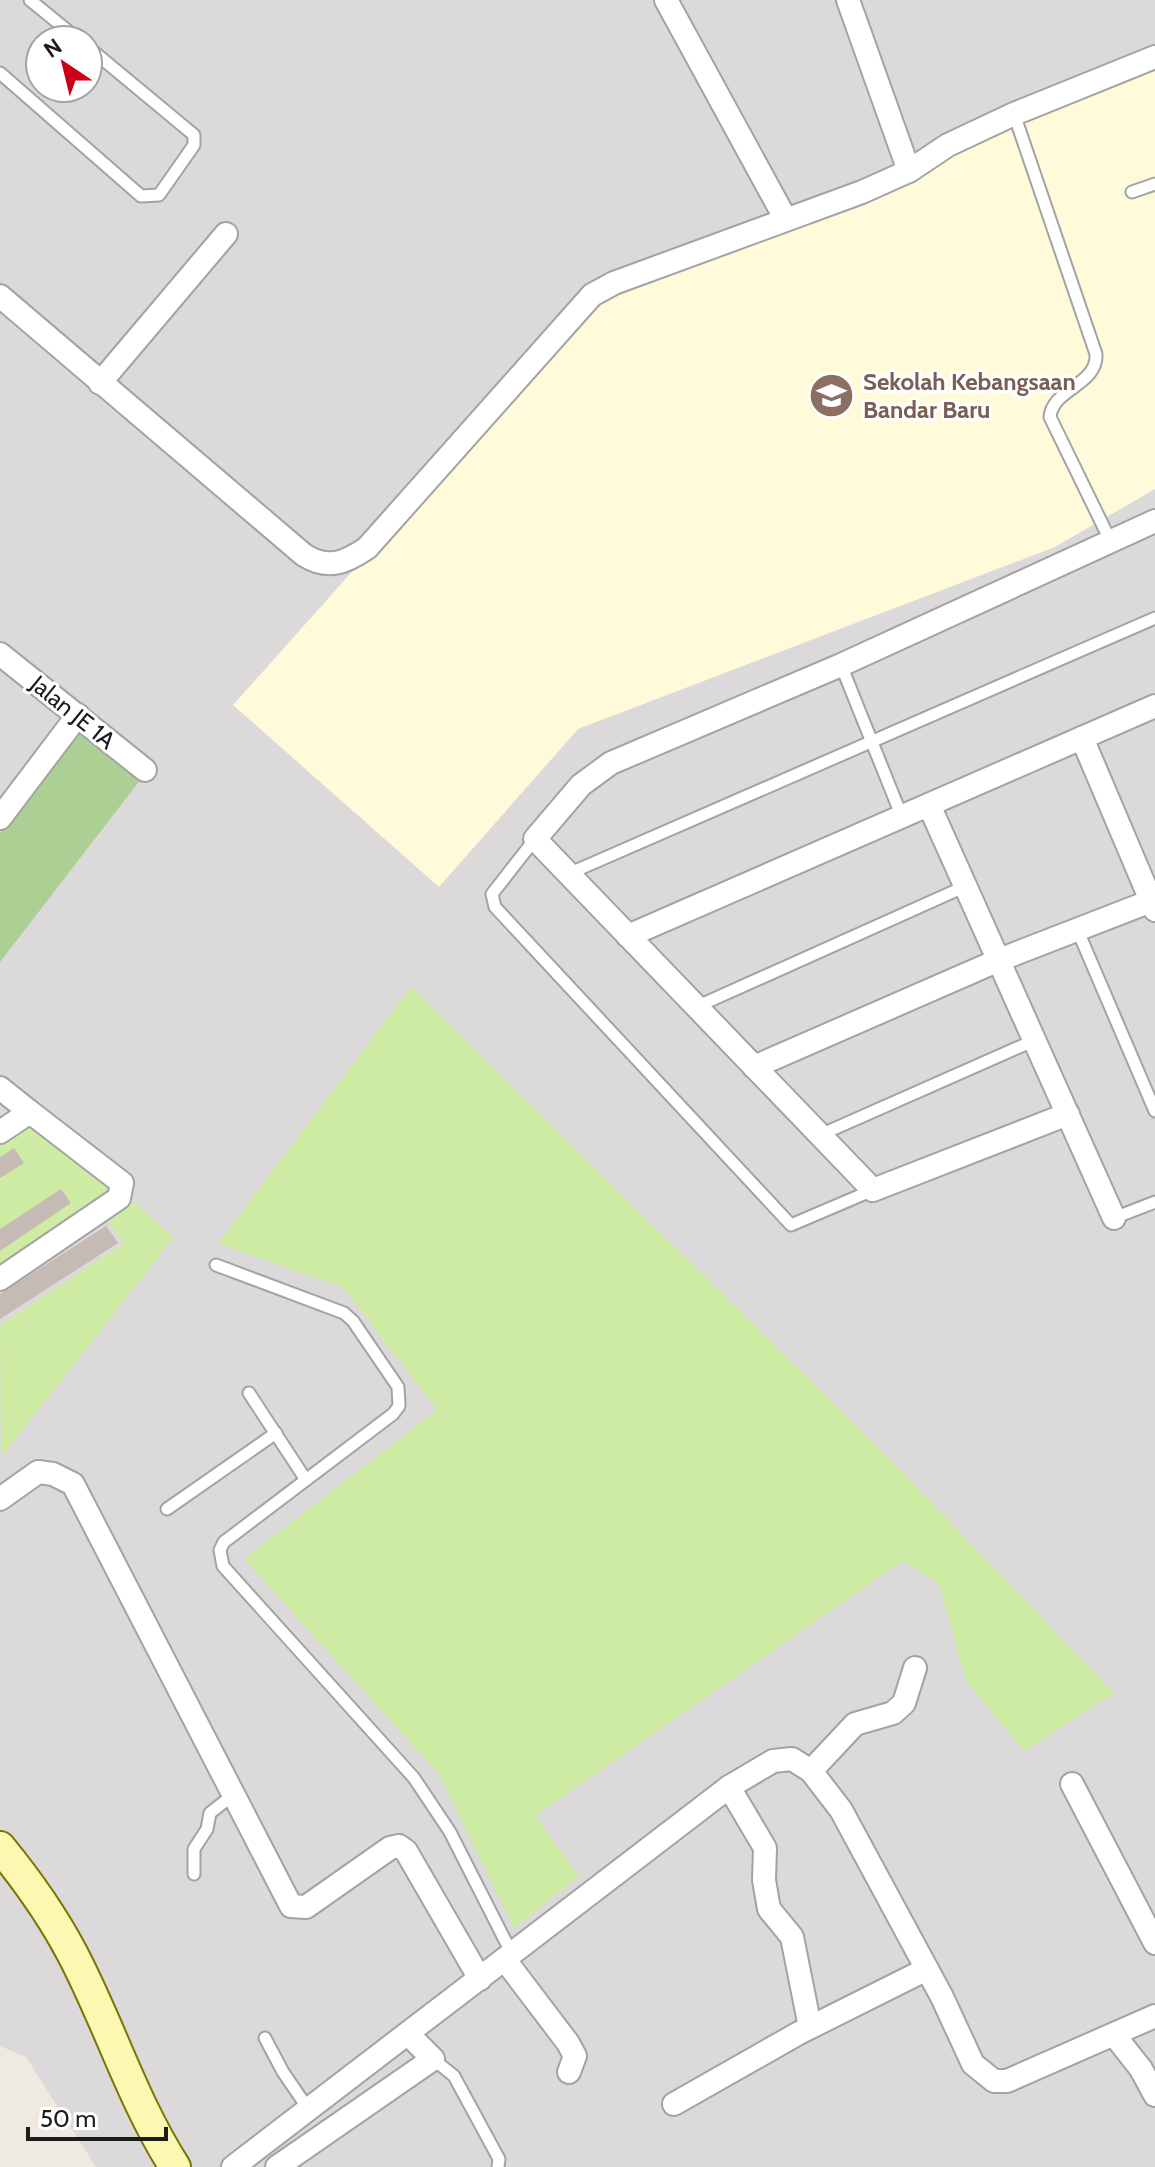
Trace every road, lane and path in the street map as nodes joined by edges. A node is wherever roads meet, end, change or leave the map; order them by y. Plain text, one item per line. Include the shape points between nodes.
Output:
1 (30, 0) edge
2 (666, 0) edge
3 (848, 0) edge
4 (59, 24) edge
5 (1155, 57) edge
6 (104, 60) edge
7 (0, 73) edge
8 (24, 94) edge
9 (36, 104) edge
10 (1014, 114) junction
11 (909, 171) junction
12 (1155, 184) edge
13 (1132, 192) dead end
14 (785, 218) junction
15 (226, 234) dead end
16 (0, 296) edge
17 (100, 383) junction
18 (1155, 521) edge
19 (1111, 542) junction
20 (1155, 618) edge
21 (0, 654) edge
22 (841, 665) junction
23 (1155, 706) edge
24 (78, 715) junction
25 (1082, 738) junction
26 (872, 742) junction
27 (145, 770) dead end
28 (929, 805) junction
29 (902, 817) junction
30 (0, 818) edge
31 (535, 839) junction
32 (568, 874) junction
33 (966, 886) junction
34 (1153, 906) edge
35 (1077, 929) junction
36 (628, 936) junction
37 (999, 960) junction
38 (696, 1007) junction
39 (1035, 1040) junction
40 (754, 1067) junction
41 (0, 1088) edge
42 (1155, 1111) edge
43 (30, 1112) junction
44 (1068, 1114) junction
45 (0, 1132) edge
46 (820, 1135) junction
47 (873, 1190) junction
48 (1155, 1202) edge
49 (1114, 1218) joint
50 (216, 1265) dead end
51 (0, 1279) edge
52 (249, 1393) dead end
53 (276, 1433) junction
54 (306, 1480) junction
55 (0, 1499) edge
56 (167, 1509) dead end
57 (915, 1668) dead end
58 (811, 1771) junction
59 (1072, 1784) dead end
60 (729, 1787) junction
61 (233, 1795) junction
62 (0, 1847) edge
63 (194, 1874) dead end
64 (1155, 1943) edge
65 (508, 1957) junction
66 (927, 1969) junction
67 (480, 1979) junction
68 (1155, 2016) edge
69 (810, 2027) junction
70 (408, 2034) junction
71 (1115, 2036) junction
72 (265, 2038) dead end
73 (433, 2059) junction
74 (569, 2072) dead end
75 (1155, 2095) edge
76 (674, 2104) dead end
77 (310, 2110) junction
78 (175, 2167) edge
79 (233, 2167) edge
80 (277, 2167) edge
81 (498, 2167) edge

1 - 4 lane
2 - 14 street
3 - 11 street
5 - 10 street
6 - 9 lane via 194,135 194,145 159,195 141,196
7 - 8 lane
10 - 11 street via 948,145
10 - 19 lane via 1096,354 1093,369 1055,403 1050,417
11 - 14 street
12 - 13 lane
14 - 17 street via 592,295 367,548 337,564 314,562 304,555
15 - 17 street
16 - 17 street
18 - 19 street
19 - 22 street
20 - 26 lane
21 - 24 street, Jalan JE 1A
22 - 26 lane
22 - 31 street via 611,763 581,785
23 - 25 street
24 - 27 street, Jalan JE 1A
24 - 30 street
25 - 28 street
25 - 34 street
26 - 29 lane
26 - 32 lane
28 - 29 street
28 - 33 street
29 - 36 street
31 - 32 street
31 - 47 lane via 492,894 495,907 791,1225
32 - 36 street
33 - 37 street
33 - 38 lane
34 - 35 street
35 - 37 street
35 - 42 lane
36 - 38 street
37 - 39 street
37 - 40 street
38 - 40 street
39 - 44 street
39 - 46 lane
40 - 46 street
41 - 43 street
43 - 45 street
43 - 51 street via 122,1183 123,1190 119,1198
44 - 47 street
44 - 49 street
46 - 47 street
48 - 49 lane
50 - 54 lane via 344,1313 398,1387 399,1406 393,1414
52 - 53 lane
53 - 54 lane
53 - 56 lane
54 - 65 lane via 224,1542 223,1566 414,1778 450,1832
55 - 61 street via 38,1472 73,1484
57 - 58 street via 904,1703 893,1713 855,1724
58 - 60 street via 792,1759 773,1761
58 - 66 street via 841,1810
59 - 64 street
60 - 65 street
60 - 69 street via 765,1848 769,1909 792,1937
61 - 63 lane via 210,1813 194,1849
61 - 67 street via 286,1901 298,1909 316,1902 390,1848 406,1851
62 - 78 main road via 54,1920
65 - 67 street
65 - 74 street via 575,2056
66 - 69 street
66 - 71 street via 973,2064 994,2081 1007,2081
67 - 70 street
68 - 71 street
69 - 76 street
70 - 73 street
70 - 77 street
71 - 75 street
72 - 77 lane
73 - 80 street
73 - 81 lane via 454,2076 499,2159
77 - 79 street

